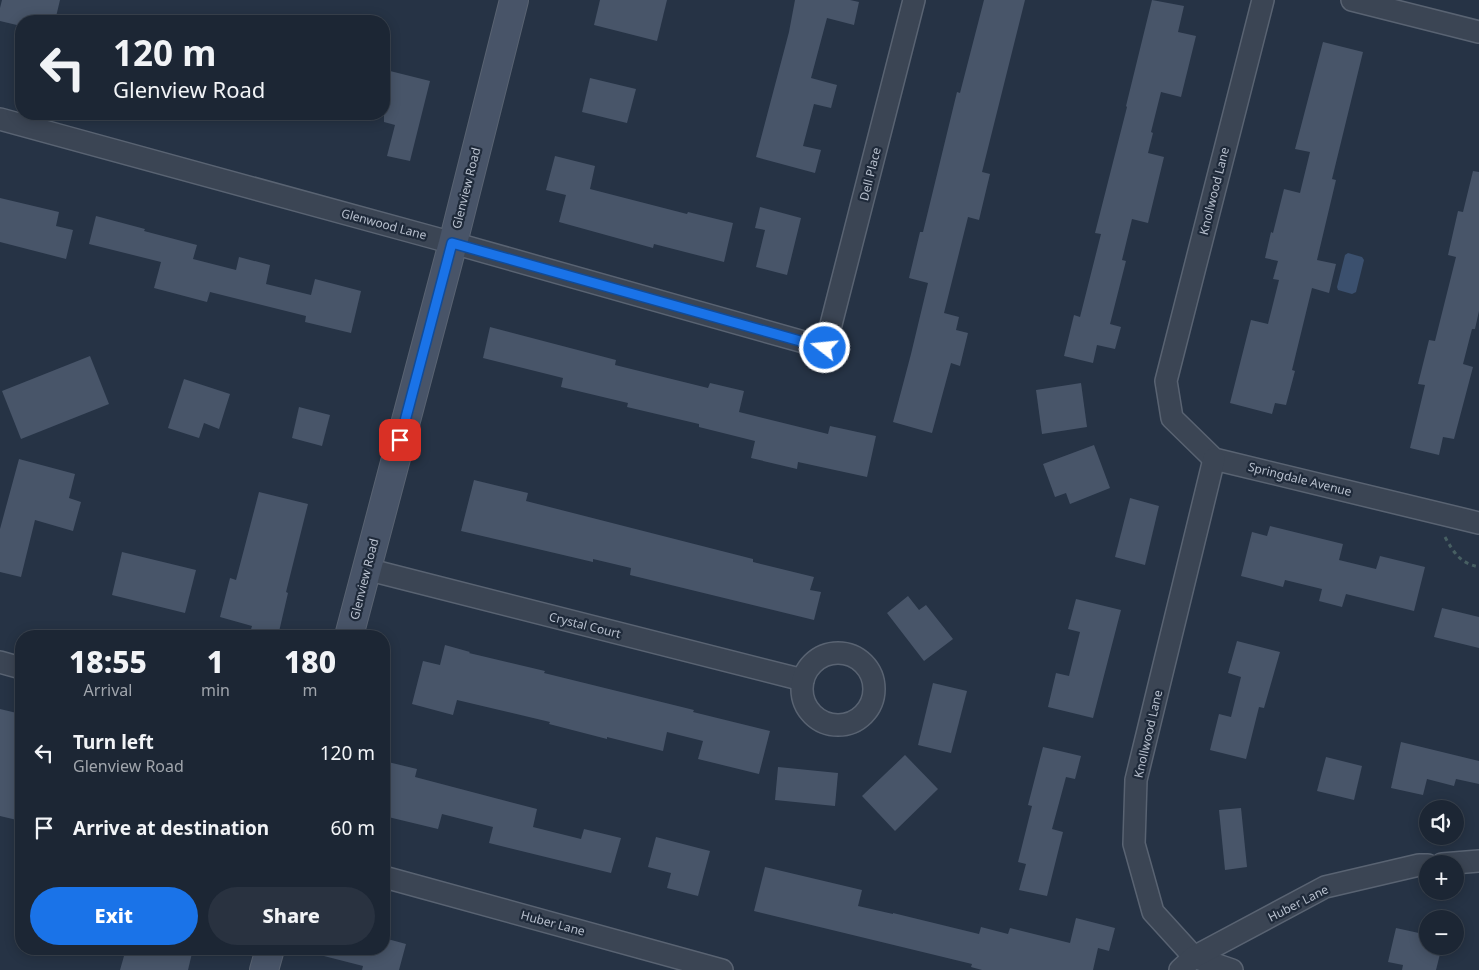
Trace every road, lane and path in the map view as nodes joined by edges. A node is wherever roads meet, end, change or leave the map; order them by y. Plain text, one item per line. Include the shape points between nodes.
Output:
1 (514, 0) edge
2 (914, 0) edge
3 (1263, 0) edge
4 (1352, 0) edge
5 (1479, 32) edge
6 (0, 119) edge
7 (452, 243) junction
8 (825, 348) joint
9 (1214, 459) junction
10 (1479, 523) edge
11 (366, 570) junction
12 (351, 630) edge
13 (0, 662) edge
14 (15, 666) edge
15 (803, 680) dead end
16 (1479, 861) edge
17 (1464, 862) edge
18 (1419, 865) edge
19 (390, 879) edge
20 (268, 955) edge
21 (1187, 964) edge
22 (264, 970) edge
23 (722, 970) edge
24 (1232, 970) edge

1 - 7 main road, Glenview Road
2 - 8 street, Dell Place
3 - 9 street, Knollwood Lane via 1166,382 1172,418
4 - 5 street
6 - 7 street, Glenwood Lane
7 - 8 street, Glenwood Lane
7 - 11 main road, Glenview Road
9 - 10 street, Springdale Avenue
9 - 21 street, Knollwood Lane via 1136,780 1134,844 1152,912
11 - 12 main road, Glenview Road
11 - 15 street, Crystal Court
13 - 14 street
16 - 17 street
18 - 21 street, Huber Lane via 1325,887
19 - 23 street, Huber Lane
20 - 22 main road
21 - 24 street, Knollwood Lane

